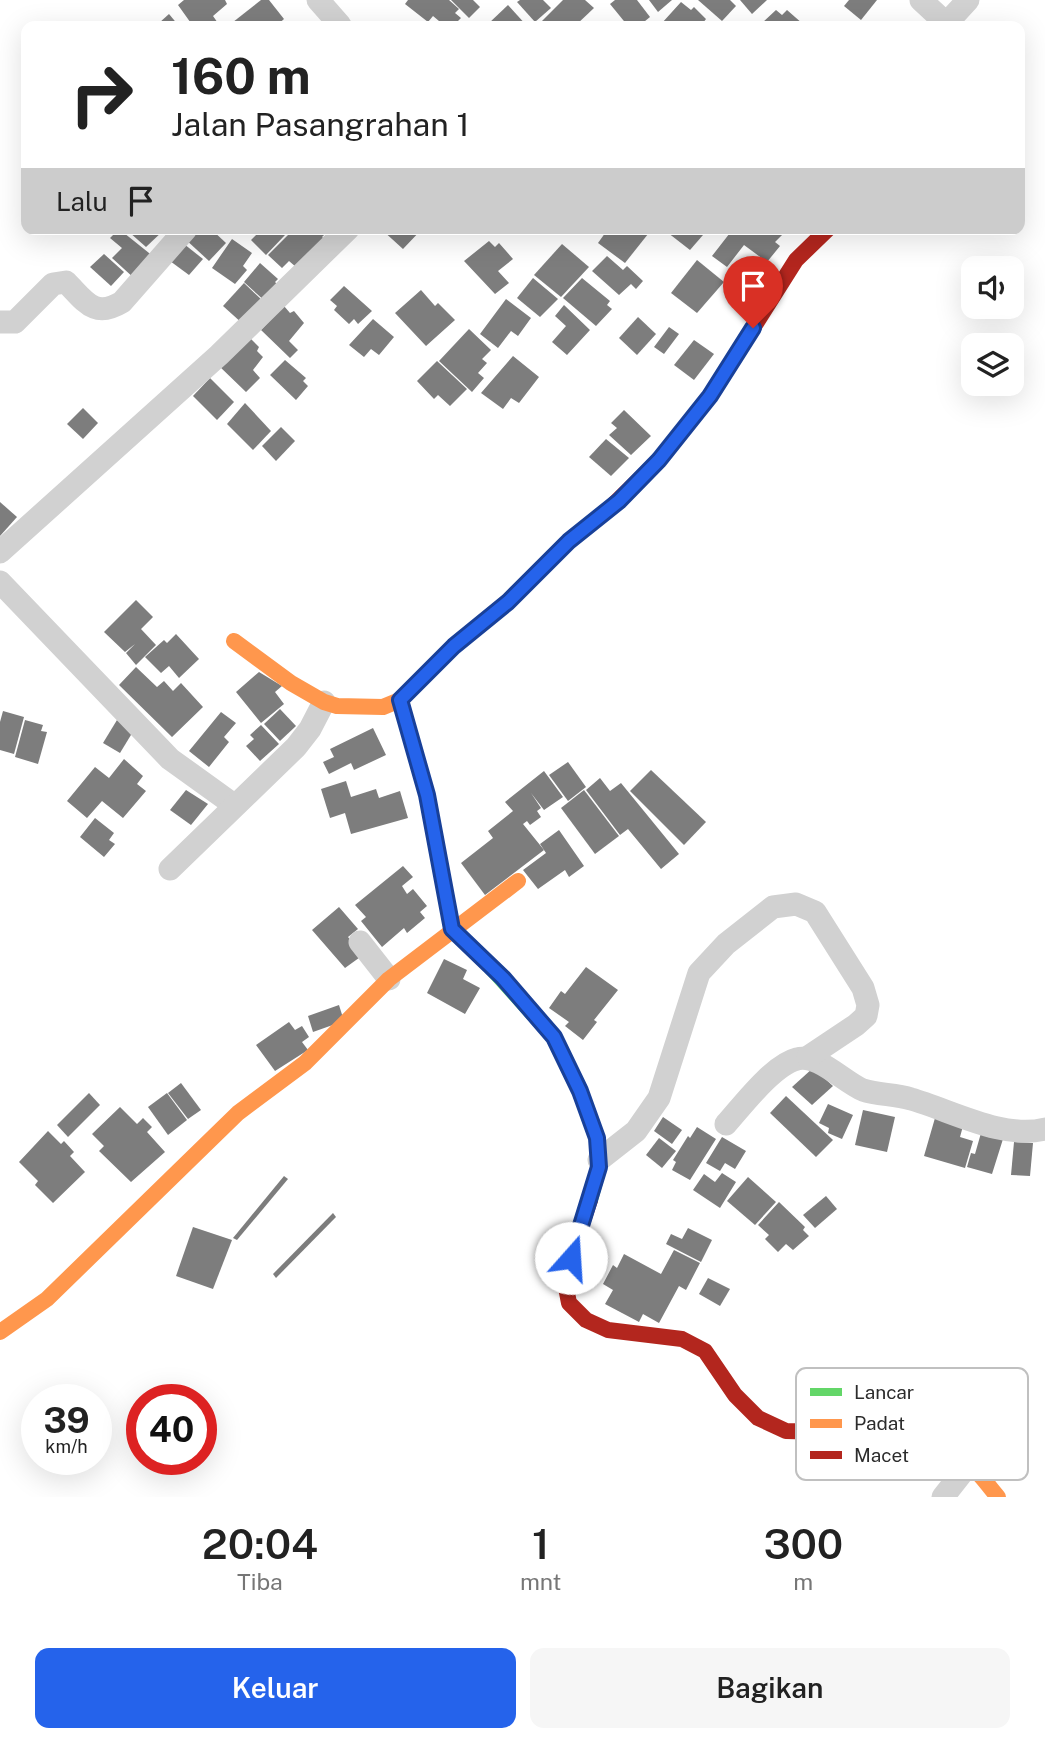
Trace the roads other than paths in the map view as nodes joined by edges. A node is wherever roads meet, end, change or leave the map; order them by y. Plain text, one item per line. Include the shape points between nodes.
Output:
1 (318, 0) edge
2 (921, 0) edge
3 (968, 0) edge
4 (336, 21) edge
5 (943, 21) edge
6 (950, 21) edge
7 (181, 235) edge
8 (342, 235) edge
9 (822, 235) edge
10 (0, 322) edge
11 (0, 552) edge
12 (0, 582) edge
13 (234, 641) dead end
14 (400, 700) junction
15 (324, 702) junction
16 (234, 805) junction
17 (170, 869) dead end
18 (518, 881) dead end
19 (452, 929) junction
20 (360, 942) dead end
21 (389, 979) junction
22 (808, 1057) junction
23 (726, 1124) dead end
24 (1045, 1129) edge
25 (598, 1149) junction
26 (0, 1332) edge
27 (796, 1432) edge
28 (956, 1480) edge
29 (983, 1480) edge
30 (943, 1497) edge
31 (998, 1497) edge

1 - 4 street
2 - 5 street
3 - 6 street
7 - 10 street via 122,302 110,309 87,304 66,282 60,282 15,322
8 - 11 street via 219,355
9 - 14 street via 796,260 710,396 659,460
12 - 16 street via 170,759
13 - 15 street
14 - 15 street via 383,707
14 - 19 street via 427,795
15 - 16 street via 296,747
16 - 17 street
18 - 19 street
19 - 21 street
19 - 25 street via 554,1037 580,1091
20 - 21 street
21 - 26 street via 305,1063 238,1113 47,1299
22 - 23 street via 794,1059 778,1070
22 - 24 street via 865,1090 909,1098 989,1125 1031,1132
22 - 25 street via 856,1025 866,1016 868,1005 863,988 815,912 796,904 773,907 726,944 699,973 659,1098 636,1130
25 - 27 street via 585,1219 564,1277 569,1303 586,1320 608,1330 682,1339 705,1351 735,1395 758,1418
28 - 30 street
29 - 31 street

